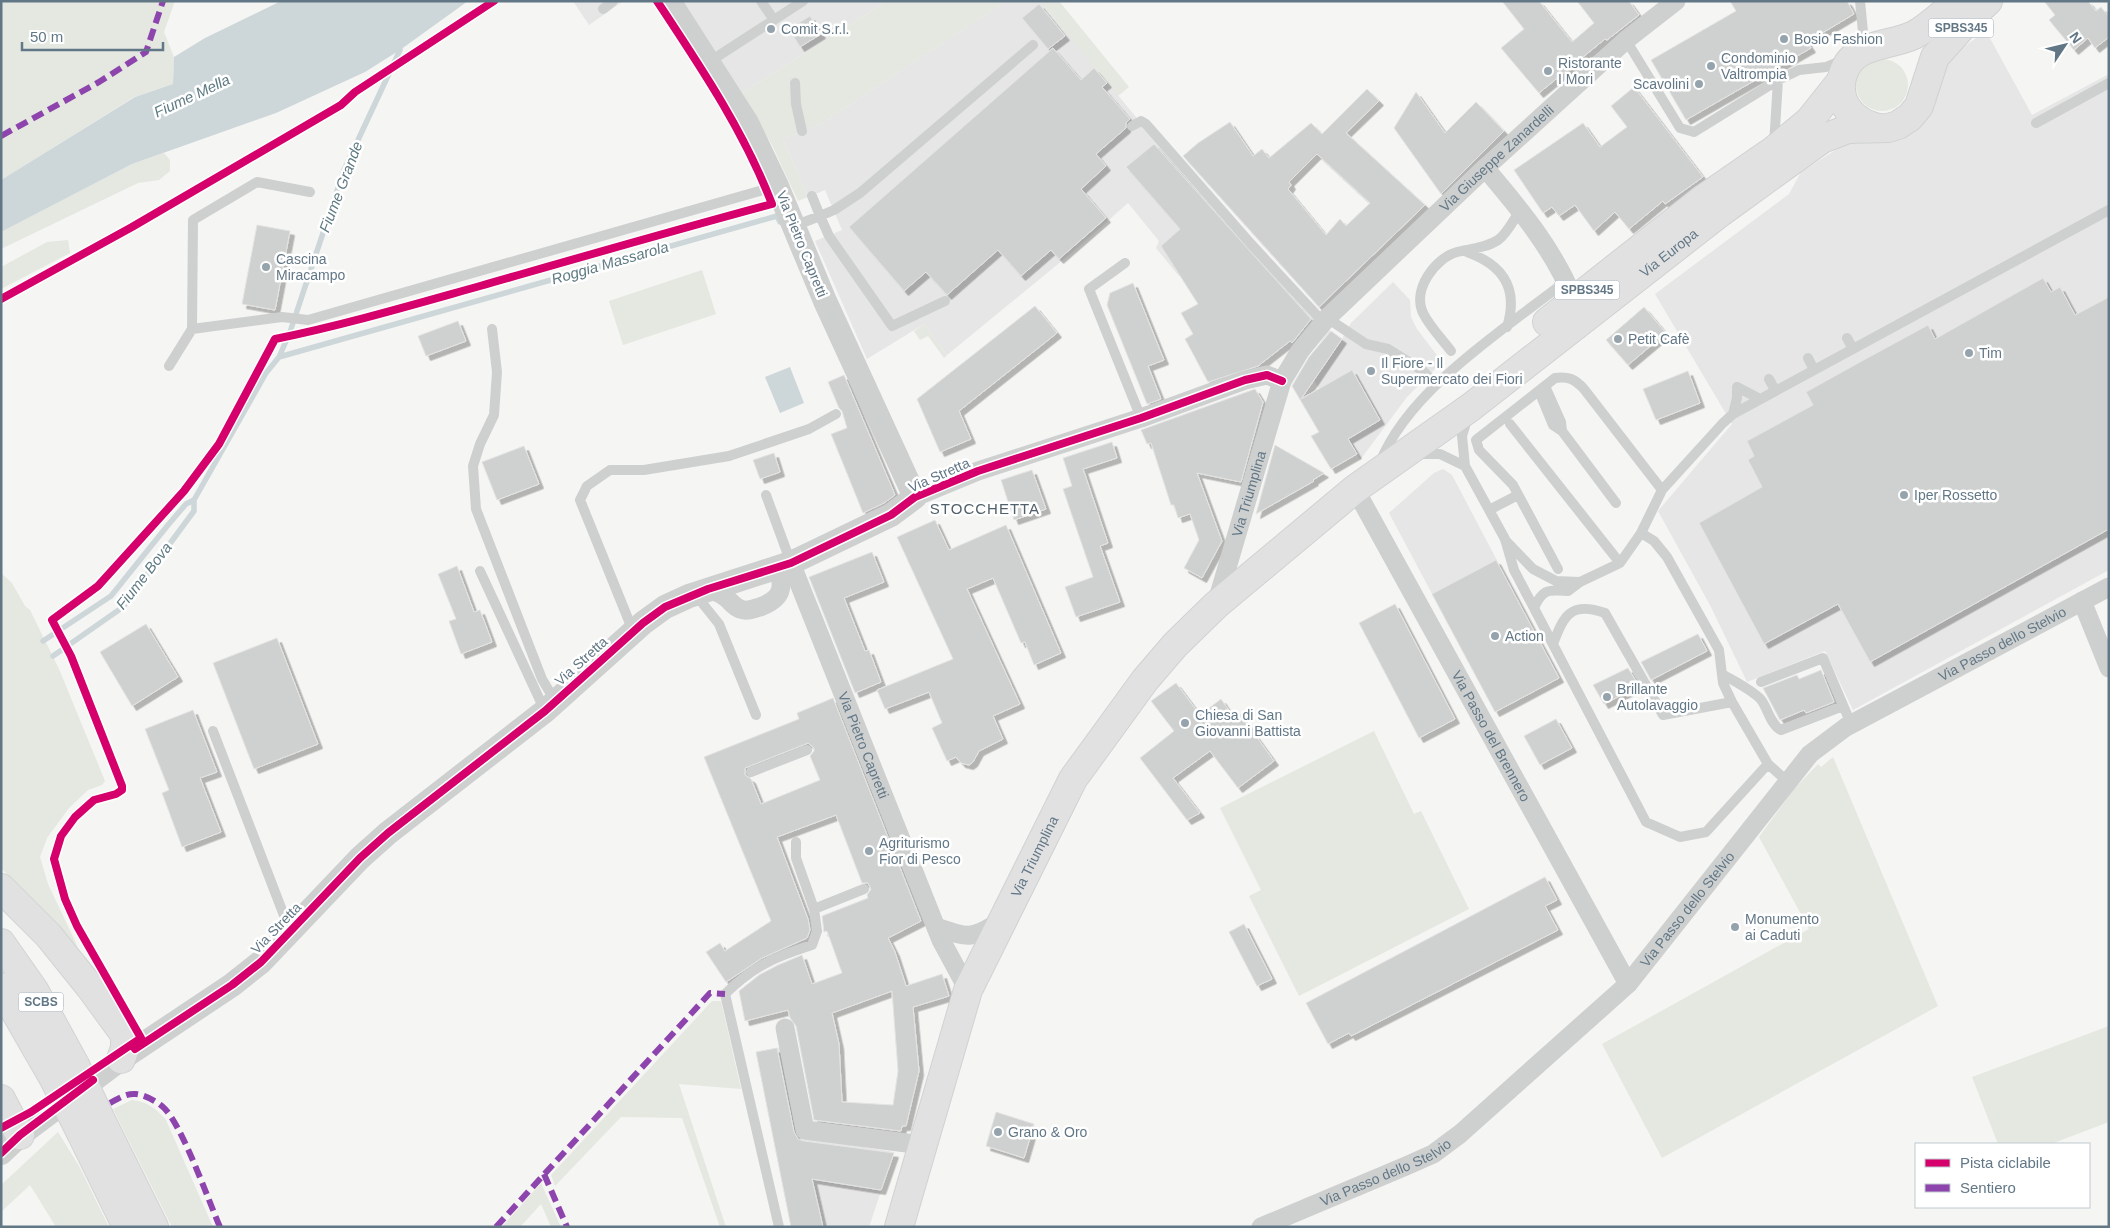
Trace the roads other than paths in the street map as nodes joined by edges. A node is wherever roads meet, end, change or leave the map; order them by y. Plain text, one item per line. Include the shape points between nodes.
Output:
1 (613, 1) edge
2 (669, 1) edge
3 (761, 1) edge
4 (803, 1) edge
5 (1676, 1) edge
6 (1860, 1) edge
7 (1956, 1) edge
8 (1988, 1) edge
9 (603, 9) dead end
10 (774, 20) junction
11 (1626, 40) junction
12 (1033, 45) dead end
13 (1880, 45) junction
14 (1854, 56) junction
15 (709, 62) junction
16 (1778, 80) junction
17 (1841, 81) junction
18 (2109, 82) edge
19 (795, 83) dead end
20 (1926, 96) junction
21 (2036, 123) dead end
22 (1132, 126) dead end
23 (1894, 127) junction
24 (802, 131) dead end
25 (1774, 150) junction
26 (1485, 168) junction
27 (777, 186) junction
28 (310, 192) dead end
29 (812, 196) dead end
30 (1520, 210) junction
31 (2109, 210) edge
32 (820, 216) junction
33 (794, 226) junction
34 (1467, 252) junction
35 (1125, 263) dead end
36 (1570, 290) junction
37 (1926, 296) dead end
38 (945, 301) dead end
39 (1931, 306) junction
40 (1325, 320) junction
41 (1507, 327) junction
42 (192, 329) junction
43 (492, 329) dead end
44 (1847, 338) dead end
45 (1853, 349) junction
46 (1451, 351) dead end
47 (1808, 358) dead end
48 (169, 366) dead end
49 (1814, 370) junction
50 (1769, 379) dead end
51 (1282, 381) junction
52 (1436, 385) junction
53 (1542, 388) junction
54 (1775, 390) junction
55 (1760, 399) junction
56 (1471, 408) junction
57 (836, 414) dead end
58 (1733, 414) junction
59 (1141, 418) junction
60 (1510, 424) dead end
61 (1406, 453) junction
62 (1465, 466) junction
63 (1365, 481) junction
64 (1662, 490) junction
65 (766, 495) dead end
66 (1518, 495) junction
67 (915, 498) junction
68 (1616, 503) dead end
69 (1489, 510) junction
70 (1641, 534) junction
71 (1505, 539) junction
72 (1620, 562) junction
73 (784, 566) junction
74 (1558, 569) dead end
75 (480, 571) dead end
76 (1580, 582) junction
77 (2109, 586) edge
78 (701, 592) junction
79 (2082, 601) junction
80 (1216, 605) junction
81 (1534, 608) junction
82 (633, 632) junction
83 (1553, 644) junction
84 (2109, 668) edge
85 (1722, 674) junction
86 (1761, 682) dead end
87 (1732, 702) junction
88 (550, 706) junction
89 (1843, 706) junction
90 (756, 715) dead end
91 (1851, 724) junction
92 (213, 731) dead end
93 (807, 750) dead end
94 (1768, 764) junction
95 (751, 772) dead end
96 (1789, 782) junction
97 (796, 842) dead end
98 (1, 888) edge
99 (864, 889) dead end
100 (814, 909) junction
101 (1003, 920) junction
102 (936, 927) junction
103 (290, 931) junction
104 (1, 943) edge
105 (1628, 984) junction
106 (1, 987) edge
107 (968, 990) junction
108 (785, 1028) dead end
109 (120, 1059) junction
110 (64, 1072) junction
111 (1, 1099) edge
112 (90, 1126) junction
113 (11, 1144) edge
114 (922, 1145) junction
115 (127, 1227) edge
116 (154, 1227) edge
117 (779, 1227) edge
118 (900, 1227) edge
119 (1261, 1227) edge

1 - 9 lane
2 - 15 street, Via Pietro Capretti
3 - 10 lane
4 - 10 lane
5 - 11 street, Via Giuseppe Zanardelli
6 - 14 lane via 1863,32
7 - 13 main road, SPBS345 via 1914,34
8 - 20 main road, SPBS345 via 1935,57
10 - 15 lane
11 - 16 lane via 1680,128 1694,132
11 - 26 street, Via Giuseppe Zanardelli
12 - 32 lane via 860,193
13 - 14 main road, SPBS345 via 1866,48
13 - 20 main road via 1908,53 1923,77
14 - 16 lane via 1826,67 1799,70
14 - 17 main road, Via Europa / SPBS345 via 1845,67
15 - 27 street, Via Pietro Capretti via 747,123
16 - 25 lane
17 - 23 main road via 1846,107 1859,121
17 - 25 main road, Via Europa / SPBS345 via 1809,120
18 - 21 lane
19 - 24 lane
20 - 23 main road, SPBS345 via 1910,117
22 - 40 lane via 1141,121 1146,124 1250,244
23 - 56 main road, Via Europa / SPBS345 via 1848,129 1822,139 1721,212
25 - 36 main road, Via Europa / SPBS345
26 - 30 street
26 - 40 street, Via Giuseppe Zanardelli
27 - 33 street, Via Pietro Capretti
27 - 42 lane via 308,320 282,317
28 - 42 lane via 257,182 193,220
29 - 32 lane
30 - 34 lane via 1498,240
30 - 36 street via 1549,250
31 - 39 lane via 2087,217 1968,280
32 - 33 lane
32 - 38 lane via 829,236 892,326
33 - 67 street, Via Pietro Capretti
34 - 41 lane via 1484,258 1505,279 1511,293 1512,312
34 - 46 lane via 1458,252 1435,266 1422,289 1423,313
35 - 59 lane via 1089,289
36 - 41 lane
36 - 63 main road, Via Europa / SPBS345
37 - 39 lane
39 - 45 lane
40 - 51 street via 1300,351
40 - 52 lane via 1366,344 1388,350 1423,370
41 - 52 lane
42 - 48 lane
43 - 88 lane via 497,372 494,415 473,466 476,509
44 - 45 lane
45 - 49 lane
47 - 49 lane
49 - 54 lane
50 - 54 lane
51 - 59 street, Via Stretta via 1267,375 1245,380
51 - 80 street, Via Triumplina
52 - 63 lane via 1419,401
53 - 64 lane via 1555,378 1574,379
53 - 66 lane via 1476,440 1479,450 1508,479
53 - 68 lane via 1553,425 1562,431
54 - 55 lane
55 - 58 lane
55 - 58 lane via 1737,388
56 - 61 main road, Via Europa / SPBS345
56 - 62 lane via 1462,436
57 - 82 lane via 809,429 729,456 644,470 610,470 587,486 580,500
58 - 64 lane
59 - 67 street, Via Stretta via 978,471
60 - 72 lane
61 - 62 lane via 1440,454
61 - 63 main road, Via Europa / SPBS345
62 - 69 lane
63 - 80 main road, Via Triumplina
63 - 105 street, Via Passo del Brennero
64 - 70 lane
65 - 73 lane
66 - 69 lane
66 - 74 lane
67 - 73 street, Via Stretta via 891,515
69 - 71 lane
70 - 72 lane
70 - 85 lane via 1654,541 1667,557 1719,650
71 - 76 lane via 1533,569 1556,581
71 - 81 lane via 1514,570
72 - 76 lane
73 - 78 street, Via Stretta
73 - 78 street via 779,595 772,602 757,607 745,610 723,595
73 - 102 street, Via Pietro Capretti via 908,872
75 - 88 lane
76 - 81 lane via 1568,591 1549,590 1539,596
77 - 79 street, Via Passo dello Stelvio
78 - 82 street, Via Stretta via 665,608
78 - 90 lane via 719,624
79 - 84 street
79 - 91 street, Via Passo dello Stelvio
80 - 101 main road, Via Triumplina via 1145,680 1073,779
81 - 83 lane
82 - 88 street, Via Stretta
83 - 87 lane via 1562,619 1582,608 1593,609 1605,613 1662,715
83 - 94 lane via 1646,822 1680,837 1706,832
85 - 87 lane
85 - 89 lane via 1760,699 1776,728 1782,730
86 - 89 lane via 1823,658
87 - 94 lane
88 - 103 street, Via Stretta via 388,833
89 - 91 lane
91 - 96 street, Via Passo dello Stelvio via 1810,754
92 - 103 lane
93 - 95 lane
94 - 96 lane
96 - 105 street, Via Passo dello Stelvio
97 - 100 lane via 796,858
98 - 109 main road via 49,936 125,1035 125,1048
99 - 100 lane
100 - 117 lane via 817,931 812,945 776,957 743,977 725,994
101 - 102 street via 980,934 962,936
101 - 107 main road, Via Triumplina
102 - 107 street, Via Pietro Capretti
103 - 109 street, Via Stretta via 261,962 232,985
104 - 110 main road, SCBS via 34,990
105 - 119 street, Via Passo dello Stelvio via 1460,1134 1433,1154
106 - 110 main road, SCBS
107 - 114 main road, Via Triumplina
108 - 114 street via 805,1130
109 - 113 street, Via Stretta
110 - 112 main road, SCBS, bridge
111 - 113 main road
112 - 115 main road, SCBS
112 - 116 main road, SCBS
114 - 118 main road, Via Triumplina

